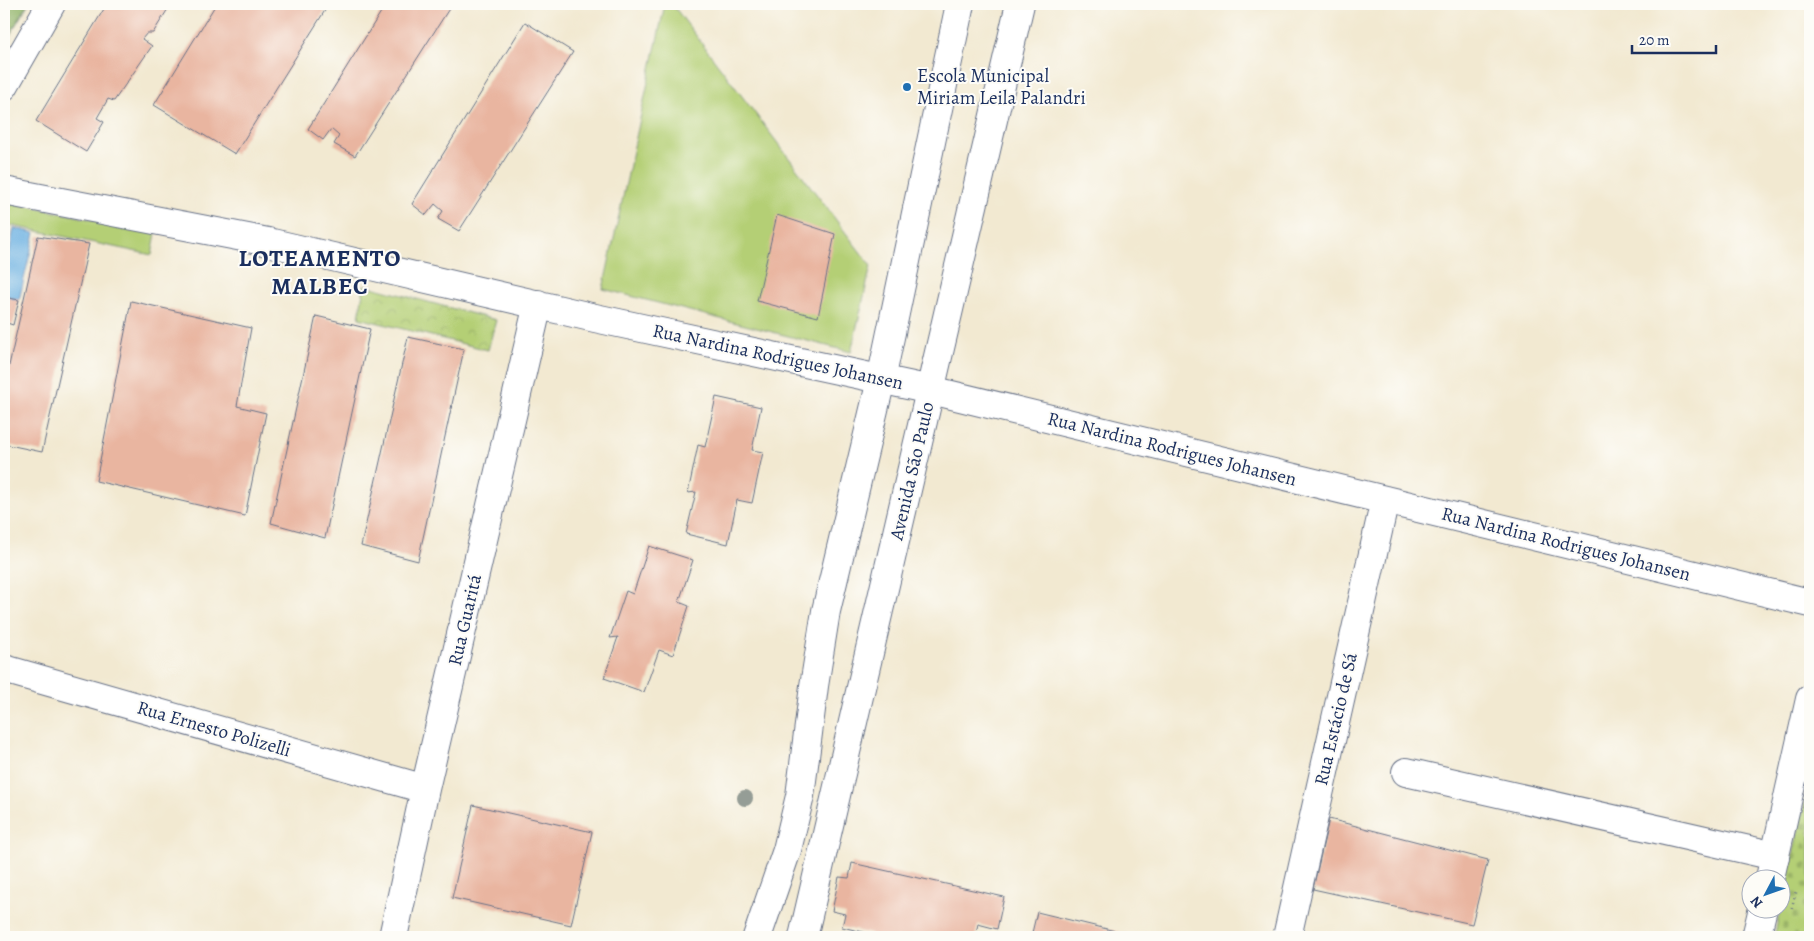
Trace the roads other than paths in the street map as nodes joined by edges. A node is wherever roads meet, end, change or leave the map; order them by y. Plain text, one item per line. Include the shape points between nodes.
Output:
1 (51, 4) edge
2 (960, 4) edge
3 (1020, 4) edge
4 (4, 86) edge
5 (4, 191) edge
6 (538, 304) junction
7 (881, 380) junction
8 (930, 390) junction
9 (1385, 500) junction
10 (1810, 603) edge
11 (4, 669) edge
12 (1810, 699) edge
13 (1406, 772) dead end
14 (425, 790) junction
15 (1773, 867) edge
16 (1761, 918) edge
17 (393, 937) edge
18 (757, 937) edge
19 (802, 937) edge
20 (1287, 937) edge
21 (1756, 937) edge

1 - 4 street
2 - 7 street
3 - 8 street, Avenida São Paulo
5 - 6 street, Rua Nardina Rodrigues Johansen via 268,242
6 - 7 street, Rua Nardina Rodrigues Johansen
6 - 14 street, Rua Guaritá
7 - 8 street, Rua Nardina Rodrigues Johansen
7 - 18 street via 826,611 800,796 787,850
8 - 9 street, Rua Nardina Rodrigues Johansen
8 - 19 street, Avenida São Paulo
9 - 10 street, Rua Nardina Rodrigues Johansen
9 - 20 street, Rua Estácio de Sá
11 - 14 street, Rua Ernesto Polizelli
12 - 15 street
13 - 15 street
14 - 17 street, Rua Guaritá
16 - 21 street

